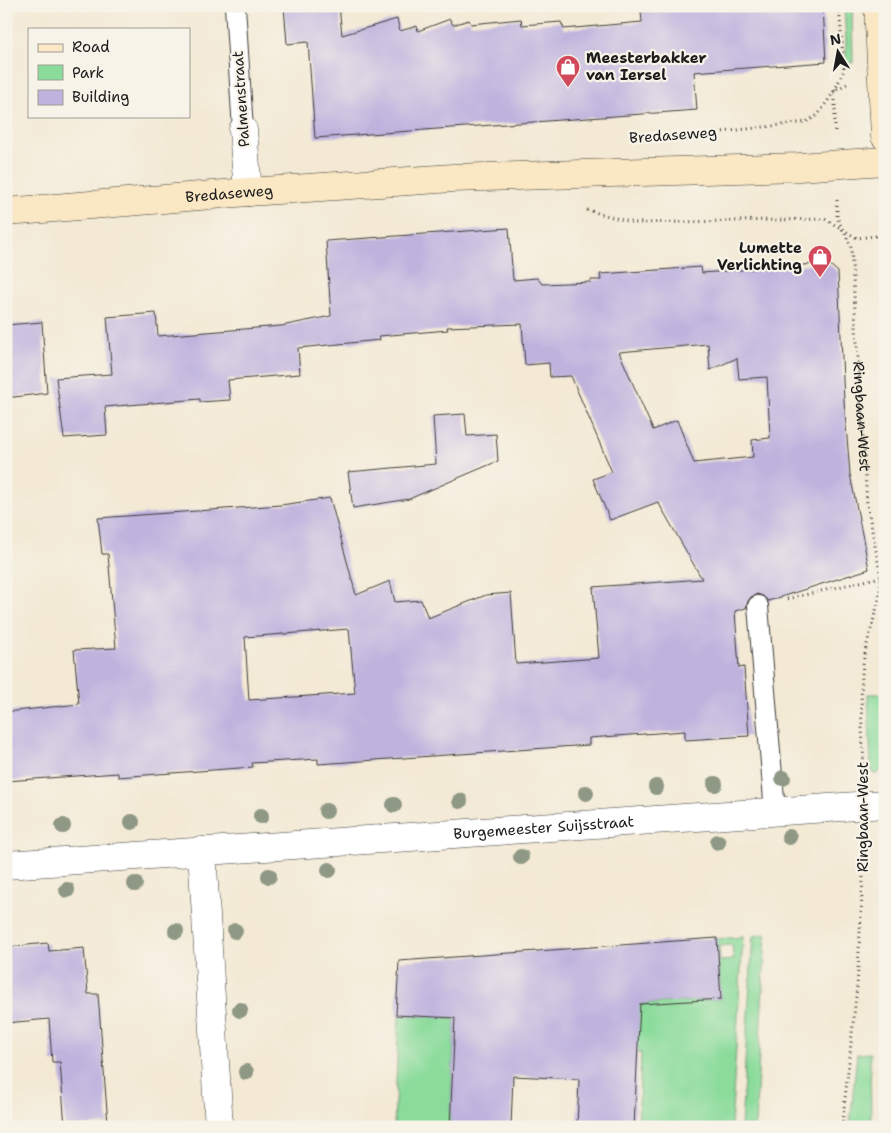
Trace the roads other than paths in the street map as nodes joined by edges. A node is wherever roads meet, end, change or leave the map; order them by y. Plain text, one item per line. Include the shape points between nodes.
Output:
1 (235, 6) edge
2 (878, 6) edge
3 (243, 130) joint
4 (885, 136) edge
5 (885, 161) edge
6 (248, 192) junction
7 (6, 212) edge
8 (758, 606) road end
9 (875, 805) edge
10 (775, 812) junction
11 (202, 851) junction
12 (6, 865) edge
13 (219, 1127) edge

1 - 3 lane, Palmenstraat
2 - 4 street
3 - 6 street, Palmenstraat
5 - 6 street, Bredaseweg via 789,168 453,178
6 - 7 street, Bredaseweg
8 - 10 lane
9 - 10 street, Burgemeester Suijsstraat
10 - 11 street, Burgemeester Suijsstraat
11 - 12 street, Burgemeester Suijsstraat
11 - 13 street

